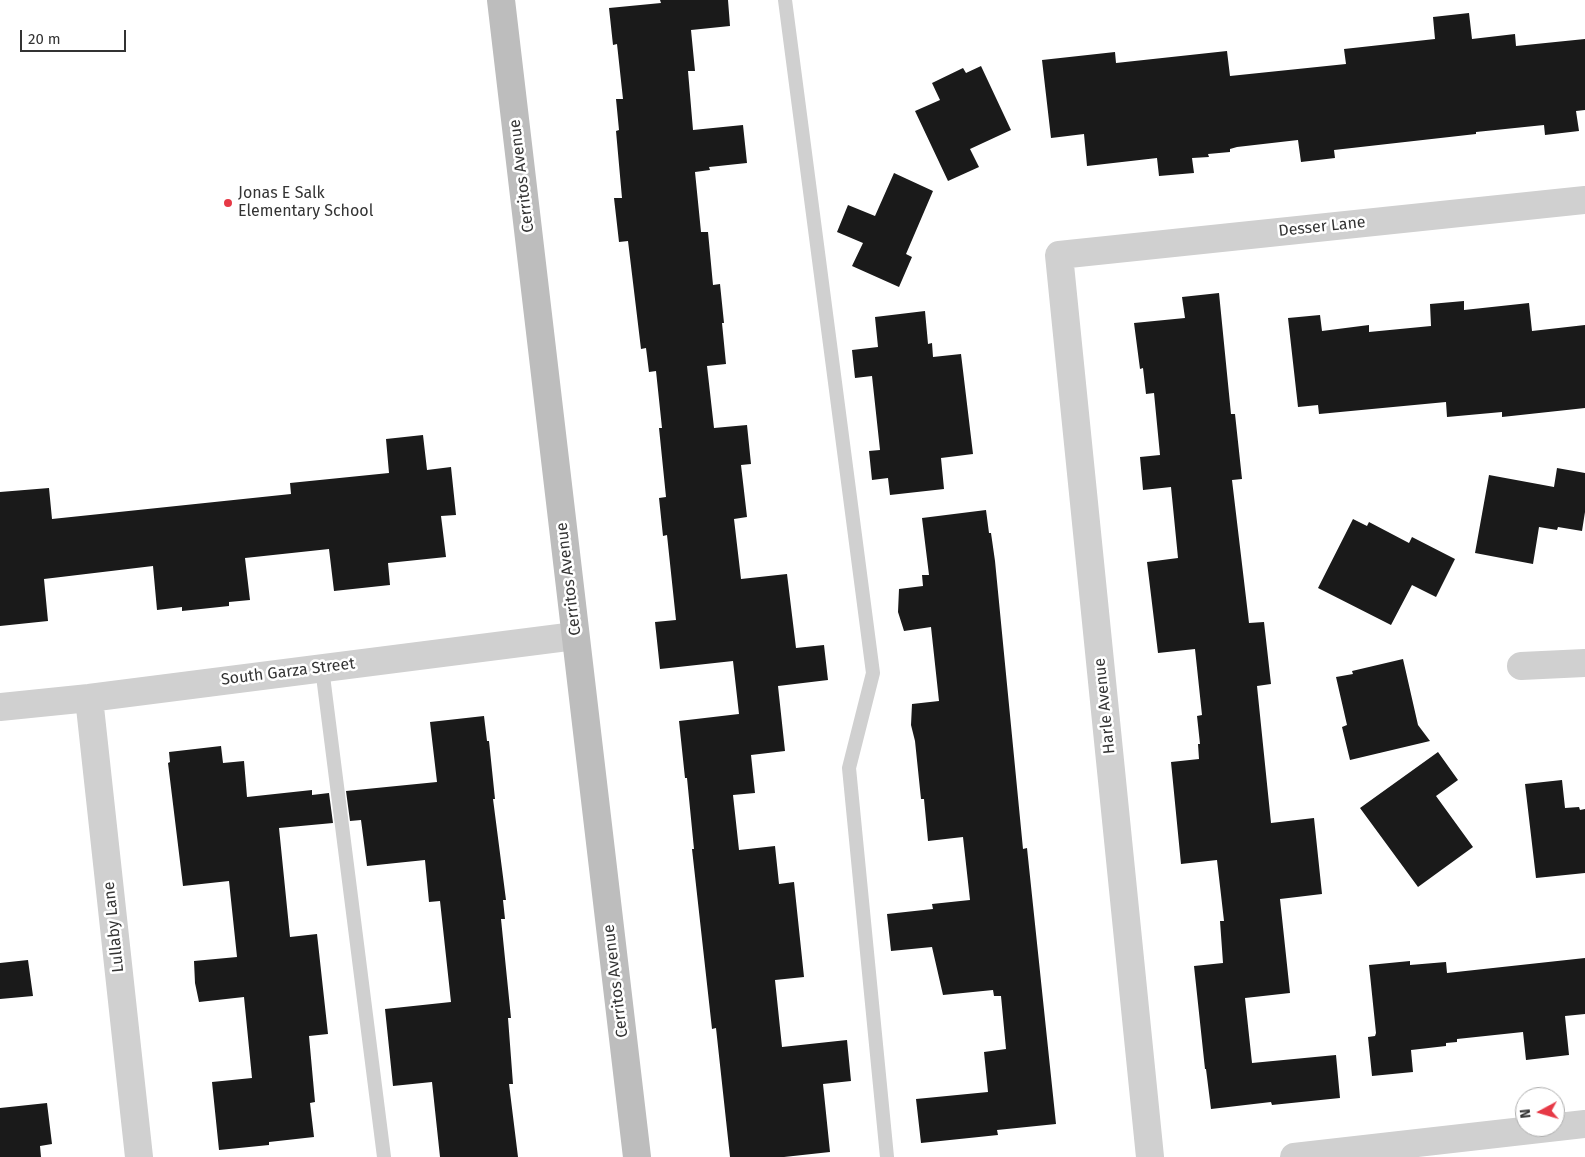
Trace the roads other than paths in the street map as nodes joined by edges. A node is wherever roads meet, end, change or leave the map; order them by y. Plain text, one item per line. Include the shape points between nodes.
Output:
1 (501, 0) edge
2 (785, 0) edge
3 (1585, 200) edge
4 (1059, 255) joint
5 (575, 636) junction
6 (1585, 663) edge
7 (1521, 666) dead end
8 (322, 668) junction
9 (89, 698) junction
10 (0, 707) edge
11 (1585, 1124) edge
12 (139, 1157) edge
13 (384, 1157) edge
14 (637, 1157) edge
15 (887, 1157) edge
16 (1150, 1157) edge
17 (1294, 1157) edge

1 - 5 street, Cerritos Avenue
2 - 15 lane via 874,673 849,768
3 - 4 street, Desser Lane
4 - 16 street, Harle Avenue
5 - 8 street, South Garza Street
5 - 14 street, Cerritos Avenue
6 - 7 street
8 - 9 street, South Garza Street
8 - 13 lane
9 - 10 street, South Garza Street
9 - 12 street, Lullaby Lane
11 - 17 street

